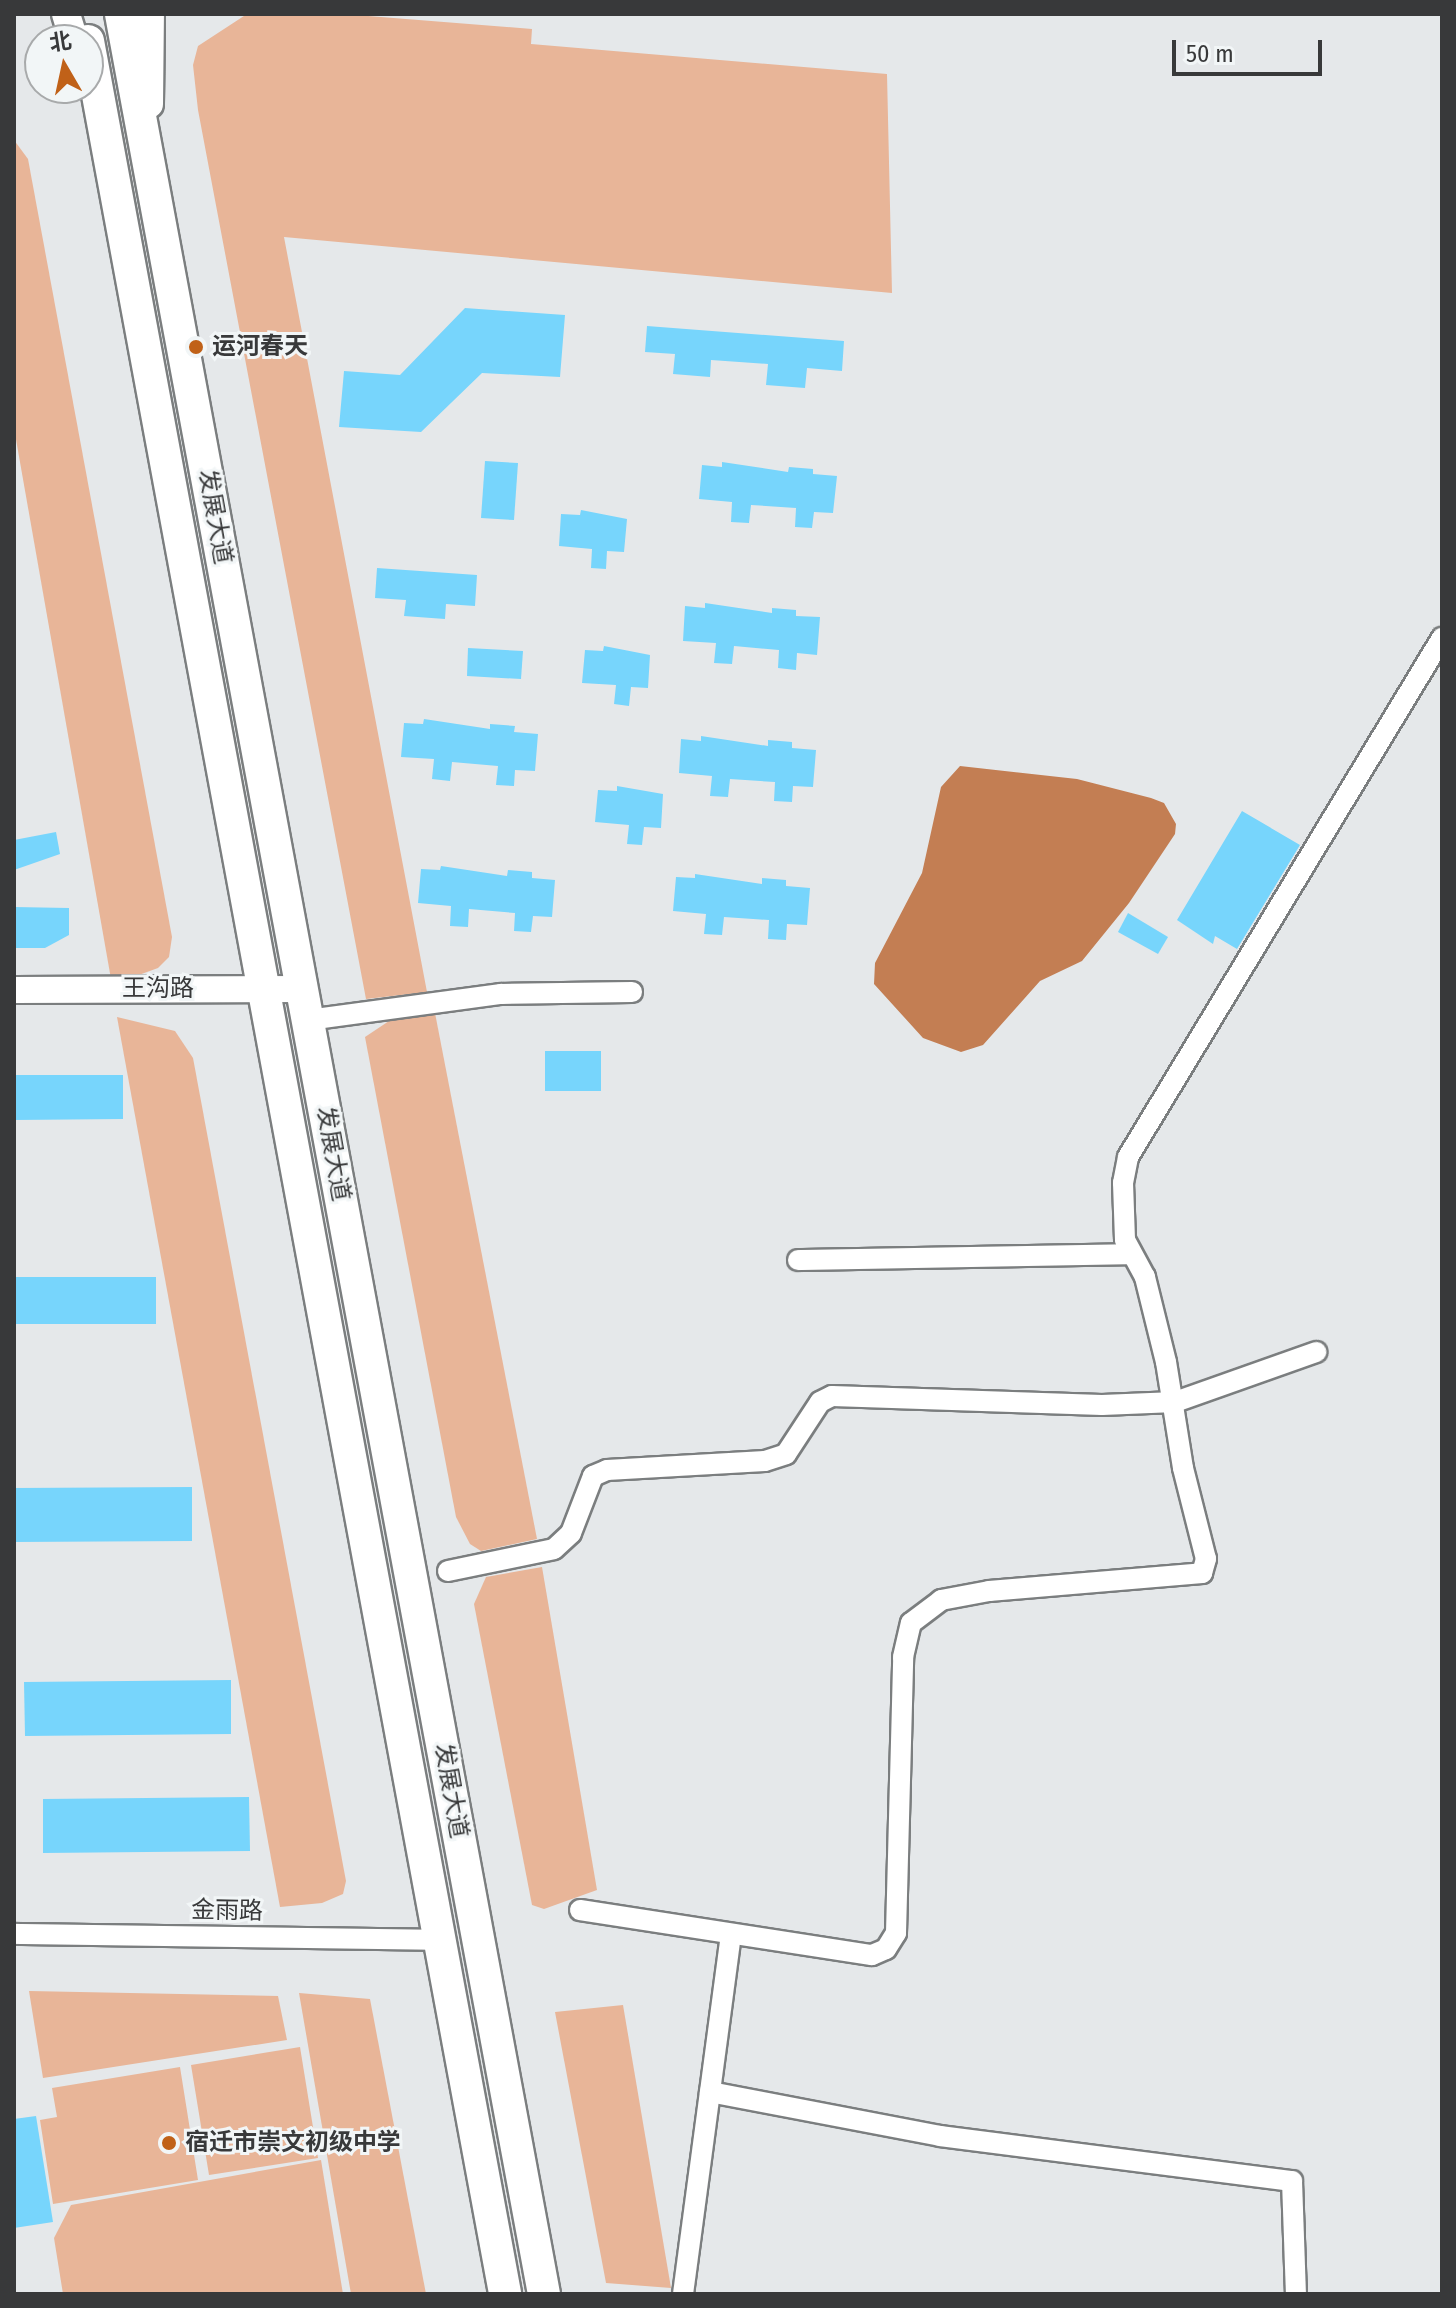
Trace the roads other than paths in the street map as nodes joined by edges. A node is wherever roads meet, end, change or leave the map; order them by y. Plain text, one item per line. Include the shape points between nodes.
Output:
1 (121, 14) edge
2 (150, 14) edge
3 (92, 104) edge
4 (100, 104) edge
5 (155, 180) junction
6 (115, 187) junction
7 (1442, 638) edge
8 (267, 989) junction
9 (14, 990) edge
10 (632, 992) dead end
11 (305, 1005) junction
12 (1130, 1254) junction
13 (798, 1260) dead end
14 (1316, 1352) dead end
15 (1175, 1402) junction
16 (448, 1571) dead end
17 (580, 1910) dead end
18 (14, 1934) edge
19 (731, 1934) junction
20 (439, 1940) junction
21 (710, 2092) junction
22 (505, 2294) edge
23 (544, 2294) edge
24 (683, 2294) edge
25 (1296, 2294) edge

1 - 5 main road, 发展大道
2 - 5 main road via 146,58
3 - 6 main road
4 - 6 main road, 发展大道
5 - 11 main road, 发展大道
6 - 8 main road, 发展大道
7 - 12 street via 1137,1138 1123,1183
8 - 9 street, 王沟路
8 - 11 street, 王沟路
8 - 20 main road, 发展大道
10 - 11 street
11 - 23 main road, 发展大道
12 - 13 street
12 - 15 street via 1145,1277
14 - 15 street
15 - 16 street via 1102,1405 832,1396 820,1402 786,1454 765,1461 607,1470 593,1476 571,1533 554,1549
15 - 19 street via 1183,1468 1206,1559 1202,1573 989,1591 941,1600 923,1610 905,1635 896,1933 886,1949 872,1955
17 - 19 street
18 - 20 street, 金雨路
19 - 21 street
20 - 22 main road, 发展大道
21 - 24 street
21 - 25 street via 940,2136 1292,2181

